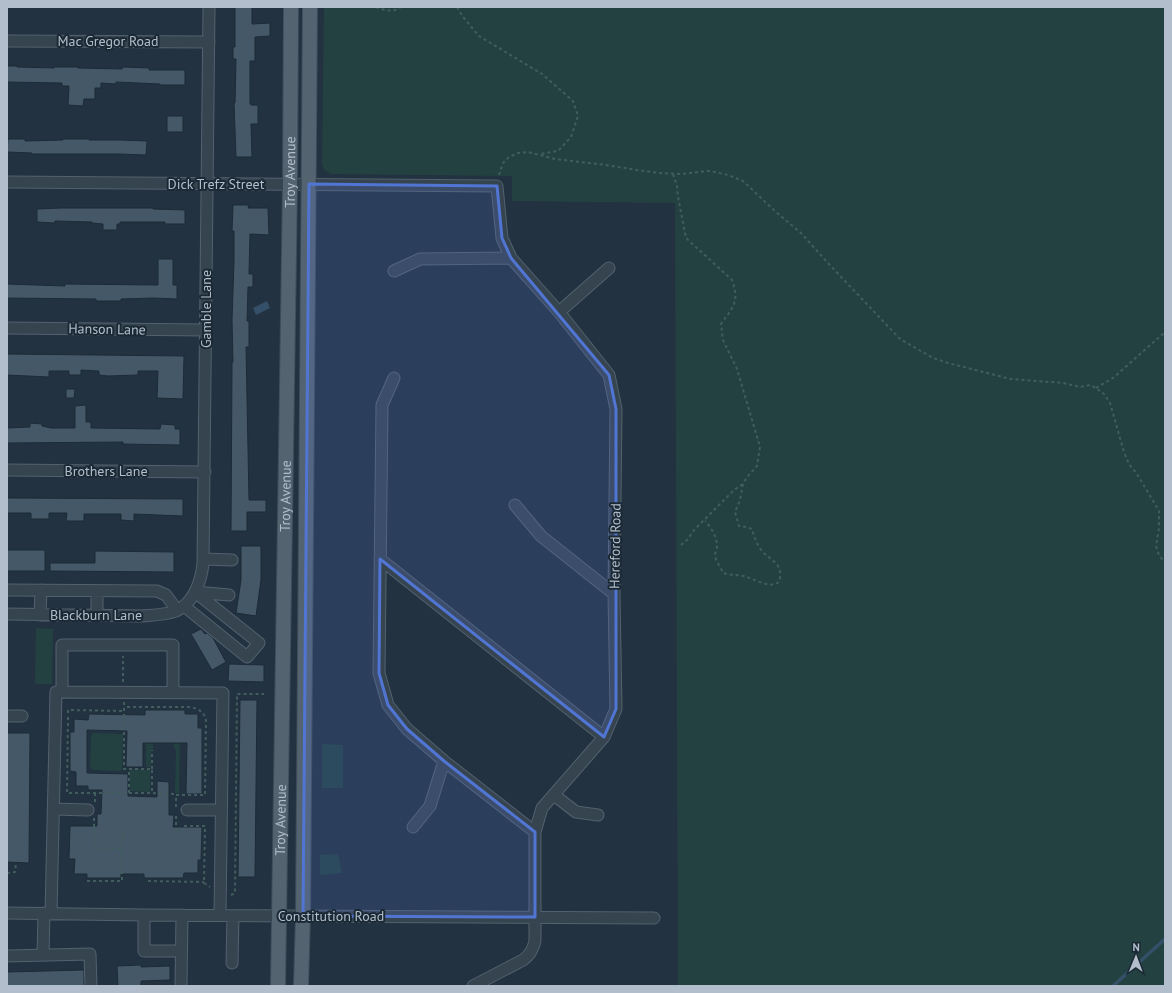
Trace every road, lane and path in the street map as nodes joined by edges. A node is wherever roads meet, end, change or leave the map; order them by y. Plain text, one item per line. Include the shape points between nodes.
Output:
1 (209, 7) edge
2 (291, 7) edge
3 (310, 7) edge
4 (376, 7) edge
5 (401, 7) edge
6 (457, 7) edge
7 (7, 41) edge
8 (209, 42) junction
9 (538, 154) junction
10 (673, 174) junction
11 (7, 182) edge
12 (207, 184) junction
13 (290, 184) junction
14 (309, 184) junction
15 (497, 186) junction
16 (511, 258) junction
17 (609, 268) dead end
18 (394, 271) dead end
19 (559, 312) junction
20 (7, 328) edge
21 (206, 330) junction
22 (1165, 332) edge
23 (394, 378) dead end
24 (1096, 388) junction
25 (7, 470) edge
26 (205, 472) junction
27 (743, 484) junction
28 (515, 505) dead end
29 (705, 521) junction
30 (681, 545) dead end
31 (203, 559) junction
32 (380, 559) junction
33 (232, 560) dead end
34 (1165, 563) edge
35 (7, 590) edge
36 (41, 590) junction
37 (97, 591) junction
38 (195, 592) junction
39 (614, 594) junction
40 (229, 595) dead end
41 (180, 608) junction
42 (7, 614) edge
43 (40, 615) junction
44 (97, 615) junction
45 (124, 645) junction
46 (62, 692) junction
47 (123, 692) junction
48 (173, 692) junction
49 (264, 694) dead end
50 (124, 707) junction
51 (124, 711) junction
52 (7, 716) edge
53 (22, 716) dead end
54 (604, 737) junction
55 (152, 750) dead end
56 (444, 761) junction
57 (129, 769) junction
58 (152, 769) junction
59 (95, 793) junction
60 (129, 793) junction
61 (152, 793) junction
62 (176, 795) junction
63 (554, 795) junction
64 (53, 809) junction
65 (187, 810) dead end
66 (221, 810) junction
67 (92, 812) junction
68 (598, 815) dead end
69 (184, 826) dead end
70 (413, 827) dead end
71 (123, 832) dead end
72 (535, 832) junction
73 (176, 843) dead end
74 (122, 848) junction
75 (16, 862) dead end
76 (7, 873) edge
77 (87, 881) dead end
78 (148, 881) dead end
79 (204, 882) junction
80 (212, 889) dead end
81 (228, 898) dead end
82 (7, 913) edge
83 (48, 914) junction
84 (144, 915) junction
85 (182, 915) junction
86 (220, 916) junction
87 (233, 916) junction
88 (280, 916) junction
89 (303, 916) junction
90 (535, 917) junction
91 (654, 918) dead end
92 (181, 951) junction
93 (43, 955) junction
94 (7, 956) edge
95 (232, 963) dead end
96 (91, 986) edge
97 (181, 986) edge
98 (278, 986) edge
99 (301, 986) edge
100 (473, 986) edge

1 - 8 street, Gamble Lane
2 - 13 main road, Troy Avenue
3 - 14 main road, Troy Avenue
4 - 5 path via 386,11
6 - 9 path via 479,36 542,74 573,101 578,116 571,137 558,151
7 - 8 street, Mac Gregor Road
8 - 12 street, Gamble Lane
9 - 10 path via 555,159
9 - 15 path via 518,153 509,157 503,163
10 - 24 path via 707,171 743,181 801,233 900,339 934,358 1011,379 1057,382 1080,387 1090,385
10 - 27 path via 686,238 732,280 735,289 734,306 721,324 723,340 737,370 760,447 756,466
11 - 12 street, Dick Trefz Street
12 - 13 street, Dick Trefz Street
12 - 21 street, Gamble Lane
13 - 14 street, Dick Trefz Street
13 - 88 main road, Troy Avenue
14 - 15 street, Dick Trefz Street
14 - 89 main road, Troy Avenue
15 - 16 street, Hereford Road via 502,238
16 - 18 street via 420,259
16 - 19 street, Hereford Road
17 - 19 street
19 - 39 street, Hereford Road via 609,375 616,409
20 - 21 street, Hanson Lane
21 - 26 street, Gamble Lane
22 - 24 path via 1112,378
23 - 32 street via 382,405
24 - 34 path via 1110,403 1129,464 1159,511 1156,546
25 - 26 street, Brothers Lane
26 - 31 street, Gamble Lane
27 - 29 path
27 - 29 path via 735,512 739,526 752,529 756,543 780,570 779,582 774,585 766,584 745,576 723,573 716,559 715,538
28 - 39 street via 541,536
29 - 30 path
31 - 33 street
31 - 38 street, Gamble Lane via 202,572
32 - 54 street
32 - 56 street via 380,673 388,705 408,729
35 - 36 street
36 - 37 street
36 - 43 street
37 - 41 street via 157,591 166,595
37 - 44 street
38 - 40 street
38 - 41 street, Gamble Lane
38 - 41 street via 259,643 246,657
39 - 54 street, Hereford Road via 616,709
41 - 44 street, Blackburn Lane via 162,615
42 - 43 street, Blackburn Lane
43 - 44 street, Blackburn Lane
45 - 46 street via 62,644
45 - 47 path
45 - 48 street via 173,645
46 - 47 street
46 - 64 street via 56,692
47 - 48 street
47 - 50 path
48 - 66 street via 223,693
49 - 81 path via 237,694 235,893
50 - 51 path
50 - 62 path via 189,707 203,713 206,721 205,795
51 - 57 path via 124,769
51 - 59 path via 68,710 67,793
52 - 53 street
54 - 63 street, Hereford Road
55 - 58 path
56 - 70 street via 430,806
56 - 72 street
57 - 58 path
57 - 60 path
58 - 61 path
59 - 60 path
59 - 67 path
60 - 61 path
61 - 62 path
62 - 73 path
63 - 68 street via 576,812
63 - 72 street, Hereford Road via 542,808
64 - 67 street
64 - 83 street via 52,884
65 - 66 street
66 - 86 street
67 - 74 path via 94,848
69 - 79 path via 204,826
71 - 74 path
72 - 90 street, Hereford Road
74 - 77 path via 122,881
75 - 76 path via 15,872
78 - 79 path
79 - 80 path
82 - 83 street, Constitution Road
83 - 84 street, Constitution Road
83 - 93 street
84 - 85 street, Constitution Road
84 - 92 street via 144,951
85 - 86 street, Constitution Road
85 - 92 street
86 - 87 street, Constitution Road
87 - 88 street, Constitution Road
87 - 95 street
88 - 89 street, Constitution Road
88 - 98 main road, Troy Avenue
89 - 90 street, Constitution Road
89 - 99 main road, Troy Avenue
90 - 91 street, Constitution Road
90 - 100 street, Hereford Road via 535,941 529,955
92 - 97 street
93 - 94 street
93 - 96 street via 90,954

